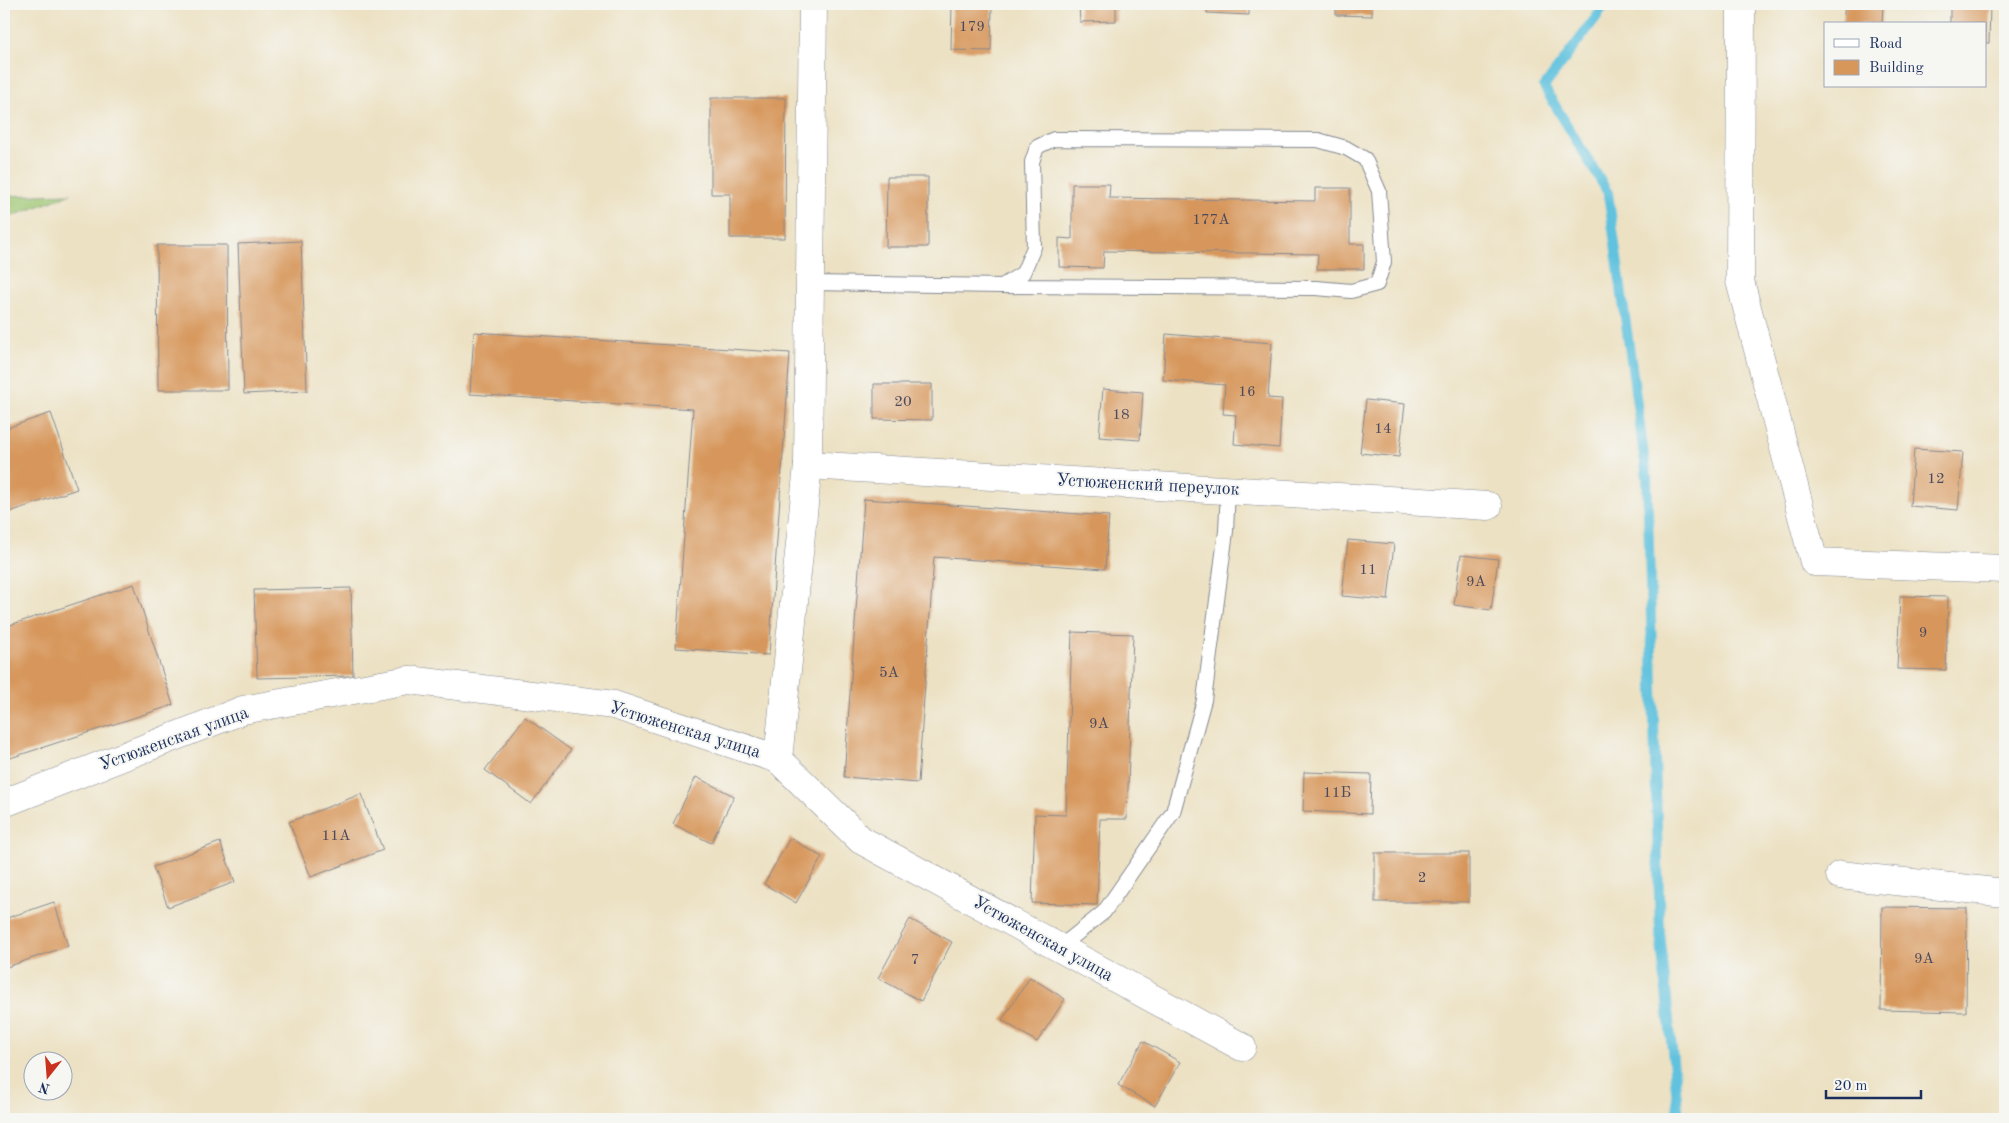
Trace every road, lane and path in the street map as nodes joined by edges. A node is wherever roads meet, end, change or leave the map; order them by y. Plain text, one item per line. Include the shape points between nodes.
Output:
1 (812, 4) edge
2 (1741, 4) edge
3 (810, 283) junction
4 (1002, 286) junction
5 (808, 465) junction
6 (1228, 490) junction
7 (1488, 506) dead end
8 (2005, 569) edge
9 (778, 759) junction
10 (4, 803) edge
11 (1840, 875) dead end
12 (2005, 893) edge
13 (1059, 948) junction
14 (1242, 1047) dead end

1 - 3 street
2 - 8 street via 1740,281 1814,562
3 - 4 lane
3 - 5 street
4 - 4 lane via 1023,273 1034,247 1032,162 1037,147 1054,139 1318,140 1346,148 1365,160 1380,191 1384,262 1377,284 1351,291
5 - 6 street, Устюженский переулок
5 - 9 street
6 - 7 street, Устюженский переулок
6 - 13 lane via 1226,531 1204,700 1173,812 1104,912
9 - 10 street, Устюженская улица via 614,705 409,680 243,710
9 - 13 street, Устюженская улица via 862,840
11 - 12 street
13 - 14 street, Устюженская улица

